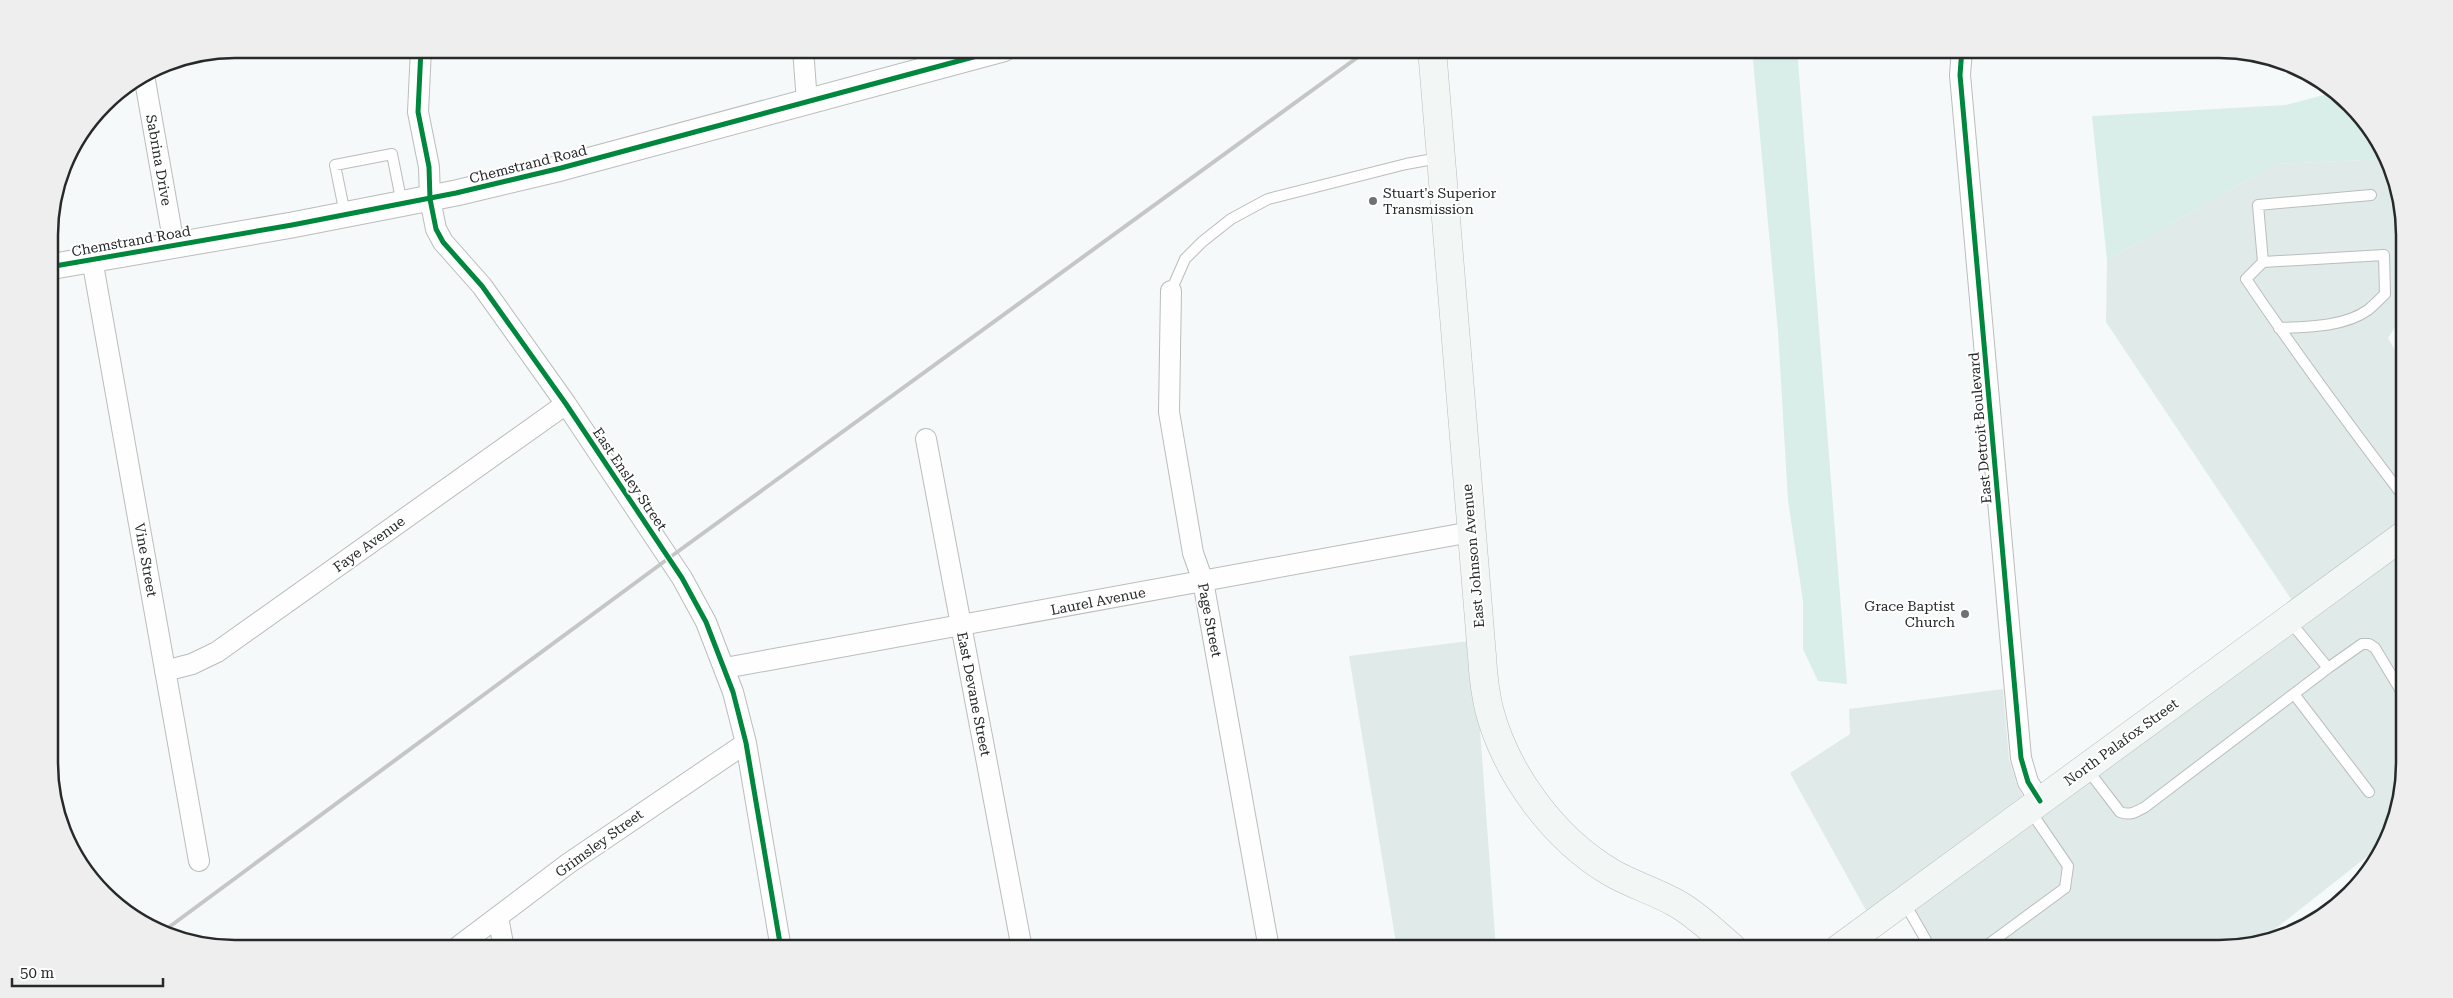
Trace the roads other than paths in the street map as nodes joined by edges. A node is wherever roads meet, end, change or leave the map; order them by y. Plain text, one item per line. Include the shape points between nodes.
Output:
1 (421, 58) edge
2 (804, 58) edge
3 (970, 58) edge
4 (1433, 58) edge
5 (1961, 58) edge
6 (145, 82) edge
7 (807, 102) junction
8 (1440, 158) junction
9 (2371, 196) dead end
10 (430, 199) junction
11 (402, 204) junction
12 (346, 215) junction
13 (174, 245) junction
14 (92, 259) junction
15 (2263, 262) junction
16 (58, 265) edge
17 (1171, 291) joint
18 (2279, 328) junction
19 (566, 404) junction
20 (926, 439) dead end
21 (2396, 486) edge
22 (1471, 532) junction
23 (2396, 541) edge
24 (1203, 581) junction
25 (2288, 619) junction
26 (961, 626) junction
27 (725, 668) junction
28 (2328, 668) junction
29 (165, 671) junction
30 (2396, 683) edge
31 (2294, 694) junction
32 (746, 743) junction
33 (2086, 768) junction
34 (2369, 792) dead end
35 (2035, 805) junction
36 (199, 861) dead end
37 (1903, 902) junction
38 (498, 917) junction
39 (467, 940) edge
40 (502, 940) edge
41 (779, 940) edge
42 (1020, 940) edge
43 (1267, 940) edge
44 (1723, 940) edge
45 (1850, 940) edge
46 (1926, 940) edge
47 (1994, 940) edge

1 - 10 street, East Ensley Street via 418,112 429,167
2 - 7 street
3 - 7 street, Chemstrand Road
4 - 8 main road, East Johnson Avenue
5 - 35 street, East Detroit Boulevard via 1960,74 2021,758
6 - 13 street, Sabrina Drive
7 - 10 street, Chemstrand Road via 561,168
8 - 17 lane via 1268,199 1231,219 1202,242 1185,259
8 - 22 main road, East Johnson Avenue
9 - 15 lane via 2258,205
10 - 11 street, Chemstrand Road
10 - 19 street, East Ensley Street via 434,223 444,242 482,286
11 - 12 street, Chemstrand Road
11 - 12 lane via 392,154 335,165
12 - 13 street, Chemstrand Road
13 - 14 street, Chemstrand Road
14 - 16 street, Chemstrand Road
14 - 29 street, Vine Street
15 - 18 lane via 2246,279
15 - 18 lane via 2384,255 2385,294 2367,311 2340,322
17 - 24 street, Page Street via 1169,412 1193,553
18 - 21 lane
19 - 27 street, East Ensley Street via 682,578 706,622
19 - 29 street, Faye Avenue via 218,652 192,664
20 - 26 street, East Devane Street
22 - 24 street, Laurel Avenue
22 - 44 main road, East Johnson Avenue via 1489,709 1524,786 1545,817 1574,846 1612,873 1676,902
23 - 25 main road, North Palafox Street
24 - 26 street, Laurel Avenue
24 - 43 street, Page Street
25 - 28 lane
25 - 33 main road, North Palafox Street
26 - 27 street, Laurel Avenue
26 - 42 street, East Devane Street
27 - 32 street, East Ensley Street
28 - 30 lane via 2362,644 2369,644
28 - 31 lane
29 - 36 street, Vine Street
31 - 33 lane via 2134,813 2120,812
31 - 34 lane
32 - 38 street, Grimsley Street via 656,802
32 - 41 street, East Ensley Street
33 - 35 main road, North Palafox Street
35 - 37 main road, North Palafox Street
35 - 47 lane via 2068,866 2066,888
37 - 45 main road, North Palafox Street
37 - 46 lane
38 - 39 street, Grimsley Street
38 - 40 street

